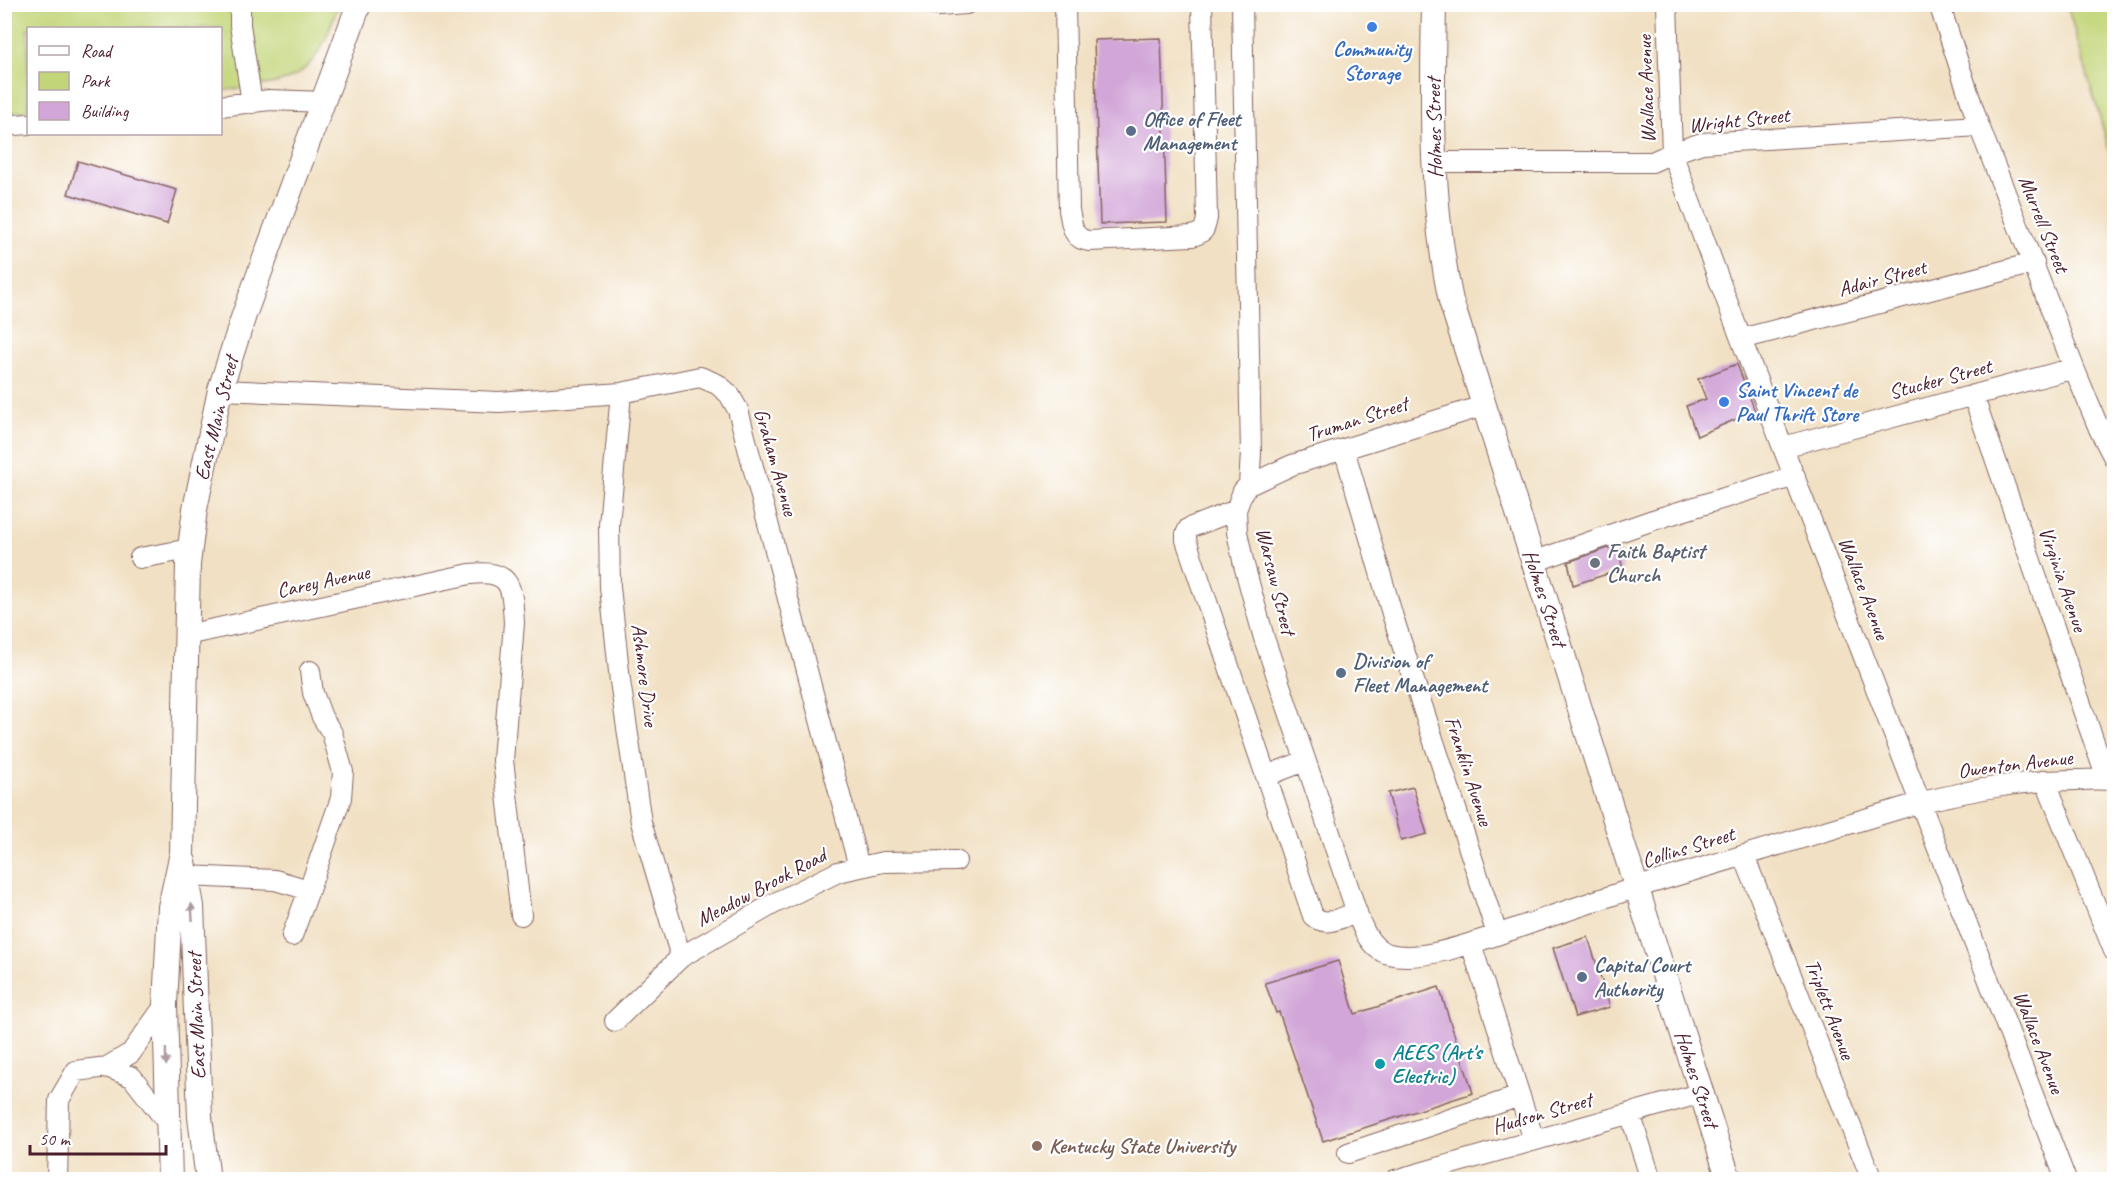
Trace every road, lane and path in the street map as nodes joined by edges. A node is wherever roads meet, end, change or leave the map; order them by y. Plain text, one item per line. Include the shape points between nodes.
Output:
1 (240, 4) edge
2 (359, 4) edge
3 (966, 4) edge
4 (1065, 4) edge
5 (1202, 4) edge
6 (1242, 4) edge
7 (1434, 4) edge
8 (1667, 4) edge
9 (1939, 4) edge
10 (938, 6) dead end
11 (324, 102) junction
12 (252, 103) junction
13 (222, 106) edge
14 (27, 124) edge
15 (4, 126) edge
16 (1980, 126) junction
17 (1672, 153) junction
18 (1434, 162) junction
19 (2034, 263) junction
20 (1741, 339) junction
21 (2074, 368) junction
22 (220, 390) junction
23 (621, 393) junction
24 (1973, 395) junction
25 (1483, 406) junction
26 (1783, 447) junction
27 (1344, 449) junction
28 (2115, 458) edge
29 (1795, 476) junction
30 (1249, 485) junction
31 (1236, 510) junction
32 (190, 549) junction
33 (140, 558) dead end
34 (1533, 562) junction
35 (186, 635) junction
36 (310, 671) dead end
37 (1305, 761) junction
38 (1266, 776) junction
39 (2045, 780) junction
40 (2111, 780) edge
41 (1922, 802) junction
42 (182, 852) junction
43 (1744, 856) junction
44 (956, 861) dead end
45 (859, 867) junction
46 (187, 876) junction
47 (1636, 888) junction
48 (309, 890) junction
49 (1357, 912) junction
50 (521, 915) dead end
51 (1497, 934) junction
52 (292, 936) dead end
53 (1470, 944) junction
54 (2115, 951) edge
55 (681, 957) junction
56 (165, 1005) junction
57 (615, 1021) dead end
58 (107, 1067) junction
59 (1702, 1093) junction
60 (1520, 1096) junction
61 (1630, 1113) junction
62 (167, 1122) junction
63 (1534, 1140) junction
64 (1348, 1153) dead end
65 (57, 1179) edge
66 (170, 1179) edge
67 (208, 1179) edge
68 (1395, 1179) edge
69 (1652, 1179) edge
70 (1729, 1179) edge
71 (1872, 1179) edge
72 (2066, 1179) edge

1 - 12 street
2 - 11 main road, East Main Street
3 - 10 street
4 - 5 street via 1069,210 1073,230 1082,240 1089,241 1192,236 1206,229
6 - 30 street, Warsaw Street
7 - 18 main road, Holmes Street
8 - 17 street, Wallace Avenue
9 - 16 street, Murrell Street
11 - 12 street
11 - 22 main road, East Main Street
12 - 13 street
14 - 15 street
16 - 17 street, Wright Street via 1702,143
16 - 19 street, Murrell Street
17 - 18 street, Wright Street via 1652,162
17 - 20 street, Wallace Avenue
18 - 25 main road, Holmes Street via 1444,268
19 - 20 street, Adair Street
19 - 21 street, Murrell Street
20 - 26 street, Wallace Avenue
21 - 24 street, Stucker Street
21 - 28 street, Murrell Street
22 - 23 street, Graham Avenue via 499,402
22 - 32 main road, East Main Street
23 - 45 street, Graham Avenue via 700,377 729,394 738,410
23 - 55 street, Ashmore Drive via 609,525 610,587 620,681 641,822
24 - 26 street, Stucker Street
24 - 40 street, Virginia Avenue
25 - 27 street, Truman Street
25 - 34 main road, Holmes Street
26 - 29 street, Wallace Avenue
27 - 30 street, Truman Street via 1292,465
27 - 51 street, Franklin Avenue via 1393,617
29 - 34 street
29 - 41 street, Wallace Avenue
30 - 31 street, Warsaw Street
31 - 37 street, Warsaw Street via 1246,576
31 - 38 street via 1189,528 1186,540
32 - 33 street
32 - 35 main road, East Main Street
34 - 47 main road, Holmes Street
35 - 42 main road, East Main Street
35 - 50 street, Carey Avenue via 470,574 488,572 500,576 513,604 503,760
36 - 48 street via 313,693 332,733 343,772 341,798
37 - 38 street
37 - 49 street, Warsaw Street
38 - 49 street via 1312,916 1326,923
39 - 40 street, Owenton Avenue
39 - 41 street, Owenton Avenue via 1994,786
39 - 54 street
41 - 43 street, Collins Street
41 - 72 street, Wallace Avenue
42 - 46 main road, East Main Street
42 - 56 main road, East Main Street via 170,907
43 - 47 street, Collins Street
43 - 71 street, Triplett Avenue
44 - 45 street, Meadow Brook Road via 883,862
45 - 55 street, Meadow Brook Road via 838,872 773,904
46 - 48 street via 275,880
67 -> 46 main road, East Main Street via 200,1117 192,906
47 - 51 street, Collins Street
47 - 59 main road, Holmes Street
48 - 52 street
49 - 53 street, Warsaw Street via 1365,934 1387,954 1422,955
51 - 53 street, Collins Street
53 - 60 street
55 - 57 street, Meadow Brook Road
56 - 58 street via 131,1053
56 -> 62 main road, East Main Street
58 - 62 street via 132,1077
58 - 65 street via 76,1071 59,1100
59 - 61 street, Hudson Street
59 - 70 main road, Holmes Street
60 - 63 street
60 - 64 street
61 - 63 street, Hudson Street
61 - 69 street
62 - 66 main road, East Main Street
63 - 68 street, Hudson Street

